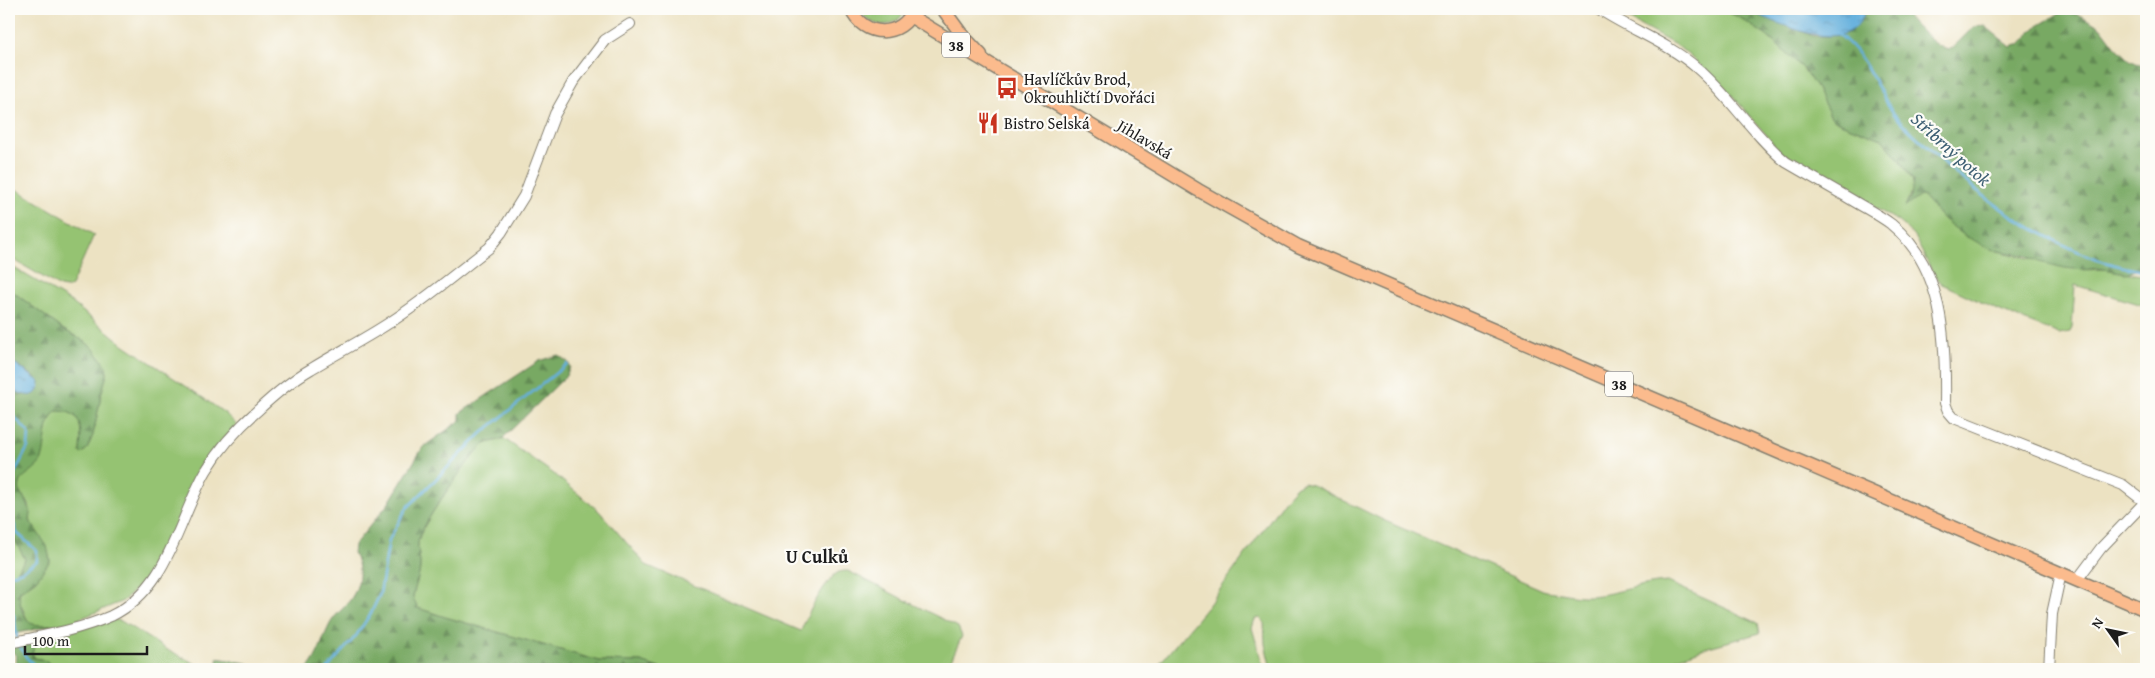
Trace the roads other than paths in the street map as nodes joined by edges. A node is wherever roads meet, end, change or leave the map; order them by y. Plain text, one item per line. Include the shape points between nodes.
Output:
1 (851, 9) edge
2 (943, 9) edge
3 (1599, 9) edge
4 (912, 12) edge
5 (630, 24) dead end
6 (1002, 72) junction
7 (2146, 502) edge
8 (2061, 573) junction
9 (2077, 580) junction
10 (2146, 610) edge
11 (9, 644) edge
12 (2049, 669) edge

1 - 4 main road, 38 via 860,24 881,32 898,28
2 - 6 main road via 974,48
3 - 7 street via 1681,56 1724,94 1756,134 1786,162 1890,224 1908,240 1932,280 1937,299 1943,338 1945,403 1954,418 2123,484
4 - 6 main road, Jihlavská / 38
5 - 11 street via 605,40 574,82 555,114 524,196 489,248 394,320 309,370 238,429 205,473 159,573 135,600 111,615 76,628
6 - 8 main road, Jihlavská / 38 via 1272,233
7 - 9 street via 2101,548
8 - 9 main road, 38
8 - 12 street via 2052,614
9 - 10 main road, 38

